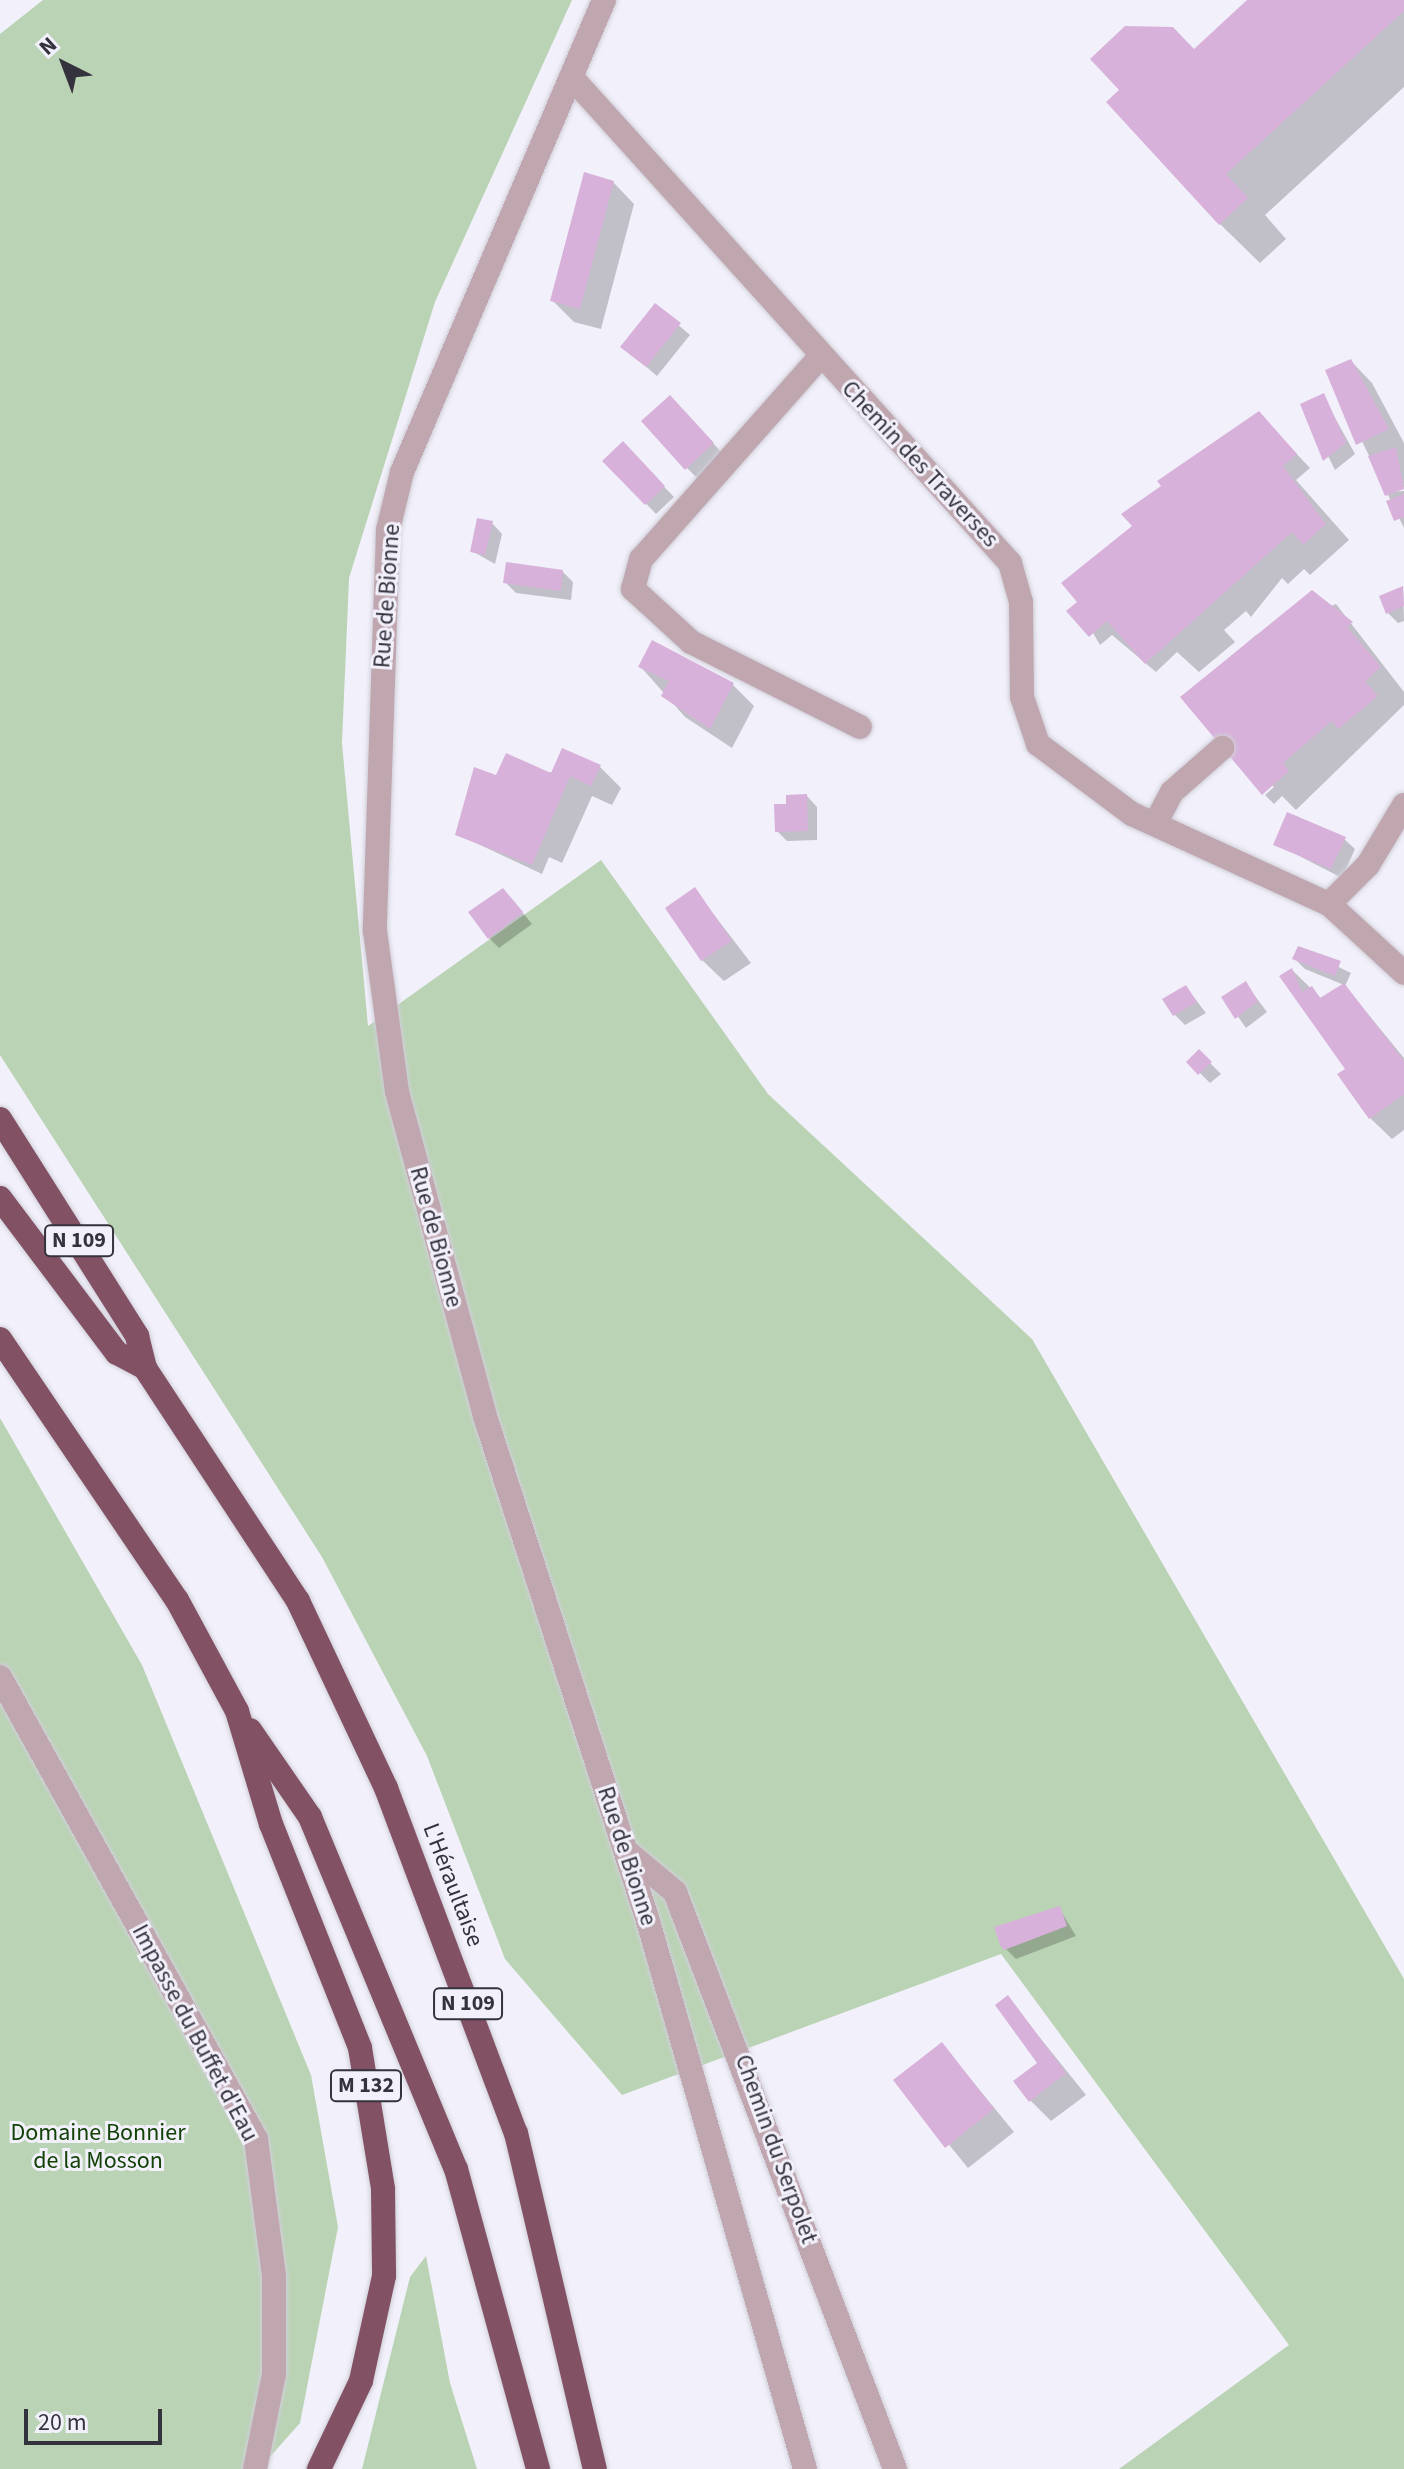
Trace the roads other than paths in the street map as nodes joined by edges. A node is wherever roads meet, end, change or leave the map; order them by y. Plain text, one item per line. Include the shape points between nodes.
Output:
1 (604, 0) edge
2 (574, 80) junction
3 (820, 357) junction
4 (860, 727) dead end
5 (1222, 748) dead end
6 (1404, 805) edge
7 (1155, 824) junction
8 (1329, 904) junction
9 (1404, 973) edge
10 (0, 1119) edge
11 (0, 1198) edge
12 (0, 1339) edge
13 (145, 1368) junction
14 (0, 1677) edge
15 (237, 1711) junction
16 (626, 1850) junction
17 (255, 2469) edge
18 (319, 2469) edge
19 (538, 2469) edge
20 (595, 2469) edge
21 (805, 2469) edge
22 (895, 2469) edge

1 - 2 street, Rue de Bionne
2 - 3 street, Chemin des Traverses
2 - 16 street, Rue de Bionne via 402,472 388,530 375,931 397,1092 480,1398
3 - 4 street via 641,559 633,589 691,642
3 - 7 street, Chemin des Traverses via 1010,563 1021,602 1022,697 1038,744 1078,781
5 - 7 street via 1172,792
6 - 8 street via 1368,865
7 - 8 street, Chemin des Traverses
8 - 9 street, Chemin des Traverses
10 - 13 highway, N 109 via 137,1336
11 - 13 highway, N 109 via 117,1353
12 - 15 highway, N 109 via 177,1600
13 - 20 highway, L'Héraultaise / N 109 via 298,1601 386,1788 516,2133
14 - 17 street, Impasse du Buffet d'Eau via 256,2139 274,2276 274,2374
15 - 18 highway, M 132 via 271,1824 360,2048 383,2189 376,2319 361,2381
15 - 19 highway, N 109 via 310,1817 456,2169
16 - 21 street, Rue de Bionne
16 - 22 street, Chemin du Serpolet via 675,1892

